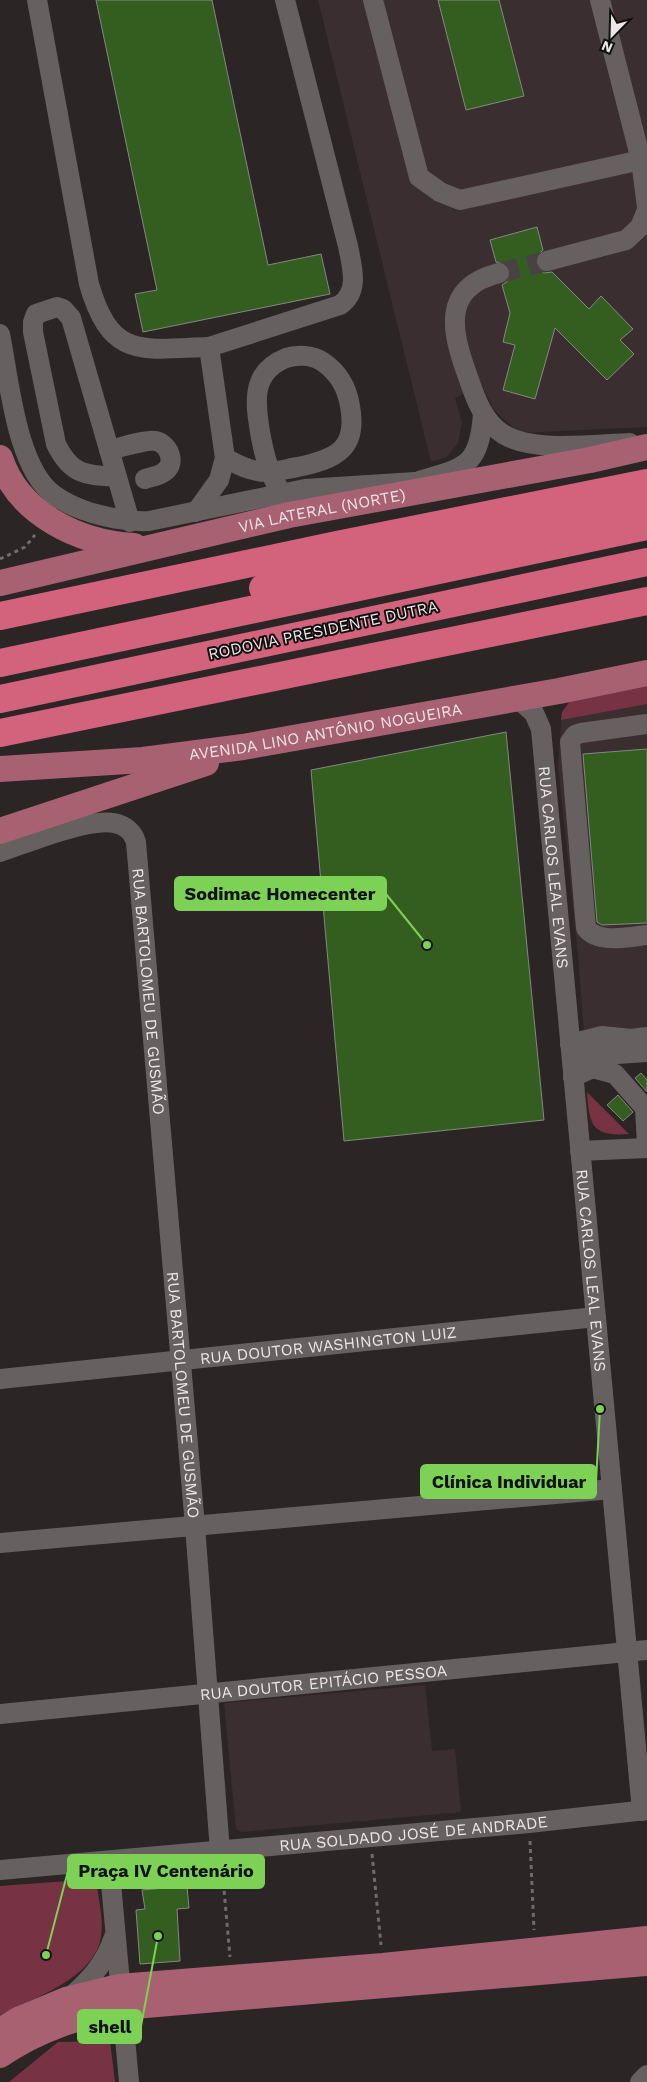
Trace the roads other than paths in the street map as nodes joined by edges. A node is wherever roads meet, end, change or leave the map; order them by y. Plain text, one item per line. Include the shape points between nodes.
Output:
1 (37, 0) edge
2 (285, 0) edge
3 (373, 0) edge
4 (600, 0) edge
5 (641, 160) junction
6 (647, 209) edge
7 (547, 261) tunnel mouth
8 (499, 273) tunnel mouth
9 (0, 334) edge
10 (209, 347) junction
11 (2, 350) edge
12 (483, 414) junction
13 (647, 442) edge
14 (647, 447) edge
15 (109, 450) junction
16 (0, 458) edge
17 (225, 458) junction
18 (590, 460) junction
19 (269, 472) junction
20 (117, 477) junction
21 (145, 479) dead end
22 (416, 482) junction
23 (647, 483) edge
24 (281, 493) junction
25 (647, 502) edge
26 (196, 512) junction
27 (130, 522) junction
28 (647, 526) edge
29 (149, 547) junction
30 (647, 562) edge
31 (0, 583) edge
32 (647, 601) edge
33 (0, 616) edge
34 (183, 624) junction
35 (0, 663) edge
36 (647, 673) edge
37 (559, 691) junction
38 (517, 698) junction
39 (0, 699) edge
40 (102, 713) junction
41 (647, 724) edge
42 (541, 729) junction
43 (0, 733) edge
44 (0, 746) edge
45 (242, 747) junction
46 (0, 768) edge
47 (0, 831) edge
48 (0, 852) edge
49 (647, 935) edge
50 (568, 1020) junction
51 (602, 1036) junction
52 (647, 1037) edge
53 (571, 1051) junction
54 (647, 1052) edge
55 (573, 1078) junction
56 (647, 1146) edge
57 (580, 1151) junction
58 (596, 1317) junction
59 (180, 1358) junction
60 (0, 1379) edge
61 (612, 1490) junction
62 (195, 1526) junction
63 (0, 1543) edge
64 (647, 1650) edge
65 (627, 1652) junction
66 (208, 1694) junction
67 (0, 1714) edge
68 (645, 1810) edge
69 (220, 1851) junction
70 (109, 1861) junction
71 (0, 1870) edge
72 (116, 1933) junction
73 (647, 1939) edge
74 (647, 1963) edge
75 (121, 1997) junction
76 (66, 2000) junction
77 (0, 2030) edge
78 (0, 2055) edge
79 (647, 2074) edge
80 (129, 2082) edge
81 (640, 2082) edge

1 - 10 street via 90,284 102,319 118,339 132,346
2 - 10 street via 348,246 354,282 347,300 340,305
3 - 5 street via 419,177 440,192 460,200
4 - 5 street
5 - 6 street
6 - 7 street via 640,227 626,240
8 - 12 street via 474,282 458,304 453,322 459,353
9 - 11 street
10 - 17 street
11 - 27 street via 20,438 32,469 52,494 78,509
12 - 13 street via 502,434 522,442 553,445
12 - 22 street via 478,448 470,460 450,472
14 - 18 main road, VIA LATERAL (NORTE)
15 - 20 street
15 - 20 street via 71,318 57,307 36,314 33,332 56,444 63,460 80,473
15 - 21 street via 152,440 162,443 169,451 169,468
16 - 29 main road via 19,493 46,518 83,536
17 - 19 street via 246,468
17 - 26 street via 219,480
18 - 22 street
18 - 29 main road, VIA LATERAL (NORTE) via 289,515
19 - 19 street via 255,404 260,381 276,363 289,357 305,356 320,360 342,381 349,397 353,420 351,435 335,456 321,462
19 - 24 street
20 - 27 street
22 - 24 street via 332,486
23 - 33 highway
24 - 26 street
25 - 34 highway via 254,590
26 - 27 street
28 - 34 highway
29 - 31 main road, VIA LATERAL (NORTE)
30 - 39 highway, RODOVIA PRESIDENTE DUTRA
32 - 40 highway
34 - 35 highway
36 - 37 main road, AVENIDA LINO ANTÔNIO NOGUEIRA
37 - 38 main road, AVENIDA LINO ANTÔNIO NOGUEIRA
37 - 42 street, RUA CARLOS LEAL EVANS via 545,711
38 - 42 street, RUA CARLOS LEAL EVANS via 534,713
38 - 45 main road, AVENIDA LINO ANTÔNIO NOGUEIRA
40 - 43 highway
40 - 44 highway via 63,733
41 - 49 street via 581,733 570,742 586,928 592,935 601,937
42 - 50 street, RUA CARLOS LEAL EVANS
45 - 46 main road, AVENIDA LINO ANTÔNIO NOGUEIRA via 144,760
45 - 47 main road via 199,766
48 - 59 street, RUA BARTOLOMEU DE GUSMÃO via 97,823 115,823 134,834
50 - 51 street
50 - 53 street, RUA CARLOS LEAL EVANS
51 - 52 street
51 - 53 street
53 - 54 street
53 - 55 street, RUA CARLOS LEAL EVANS
55 - 56 street via 593,1068 616,1074 645,1108
55 - 57 street, RUA CARLOS LEAL EVANS
56 - 57 street
57 - 58 street, RUA CARLOS LEAL EVANS
58 - 59 street, RUA DOUTOR WASHINGTON LUIZ
58 - 61 street, RUA CARLOS LEAL EVANS
59 - 60 street, RUA DOUTOR WASHINGTON LUIZ
59 - 62 street, RUA BARTOLOMEU DE GUSMÃO
61 - 62 street
61 - 65 street, RUA CARLOS LEAL EVANS
62 - 63 street
62 - 66 street, RUA BARTOLOMEU DE GUSMÃO
64 - 65 street, RUA DOUTOR EPITÁCIO PESSOA
65 - 66 street, RUA DOUTOR EPITÁCIO PESSOA
65 - 68 street, RUA CARLOS LEAL EVANS
66 - 67 street, RUA DOUTOR EPITÁCIO PESSOA
66 - 69 street, RUA BARTOLOMEU DE GUSMÃO
68 - 69 street, RUA SOLDADO JOSÉ DE ANDRADE
69 - 70 street, RUA SOLDADO JOSÉ DE ANDRADE
70 - 71 street, RUA SOLDADO JOSÉ DE ANDRADE
70 - 72 street
72 - 75 street
72 - 76 street via 110,1951 96,1972
73 - 75 main road
74 - 75 main road
75 - 76 main road
75 - 78 main road via 36,2033
75 - 80 street
76 - 77 main road
79 - 81 street

